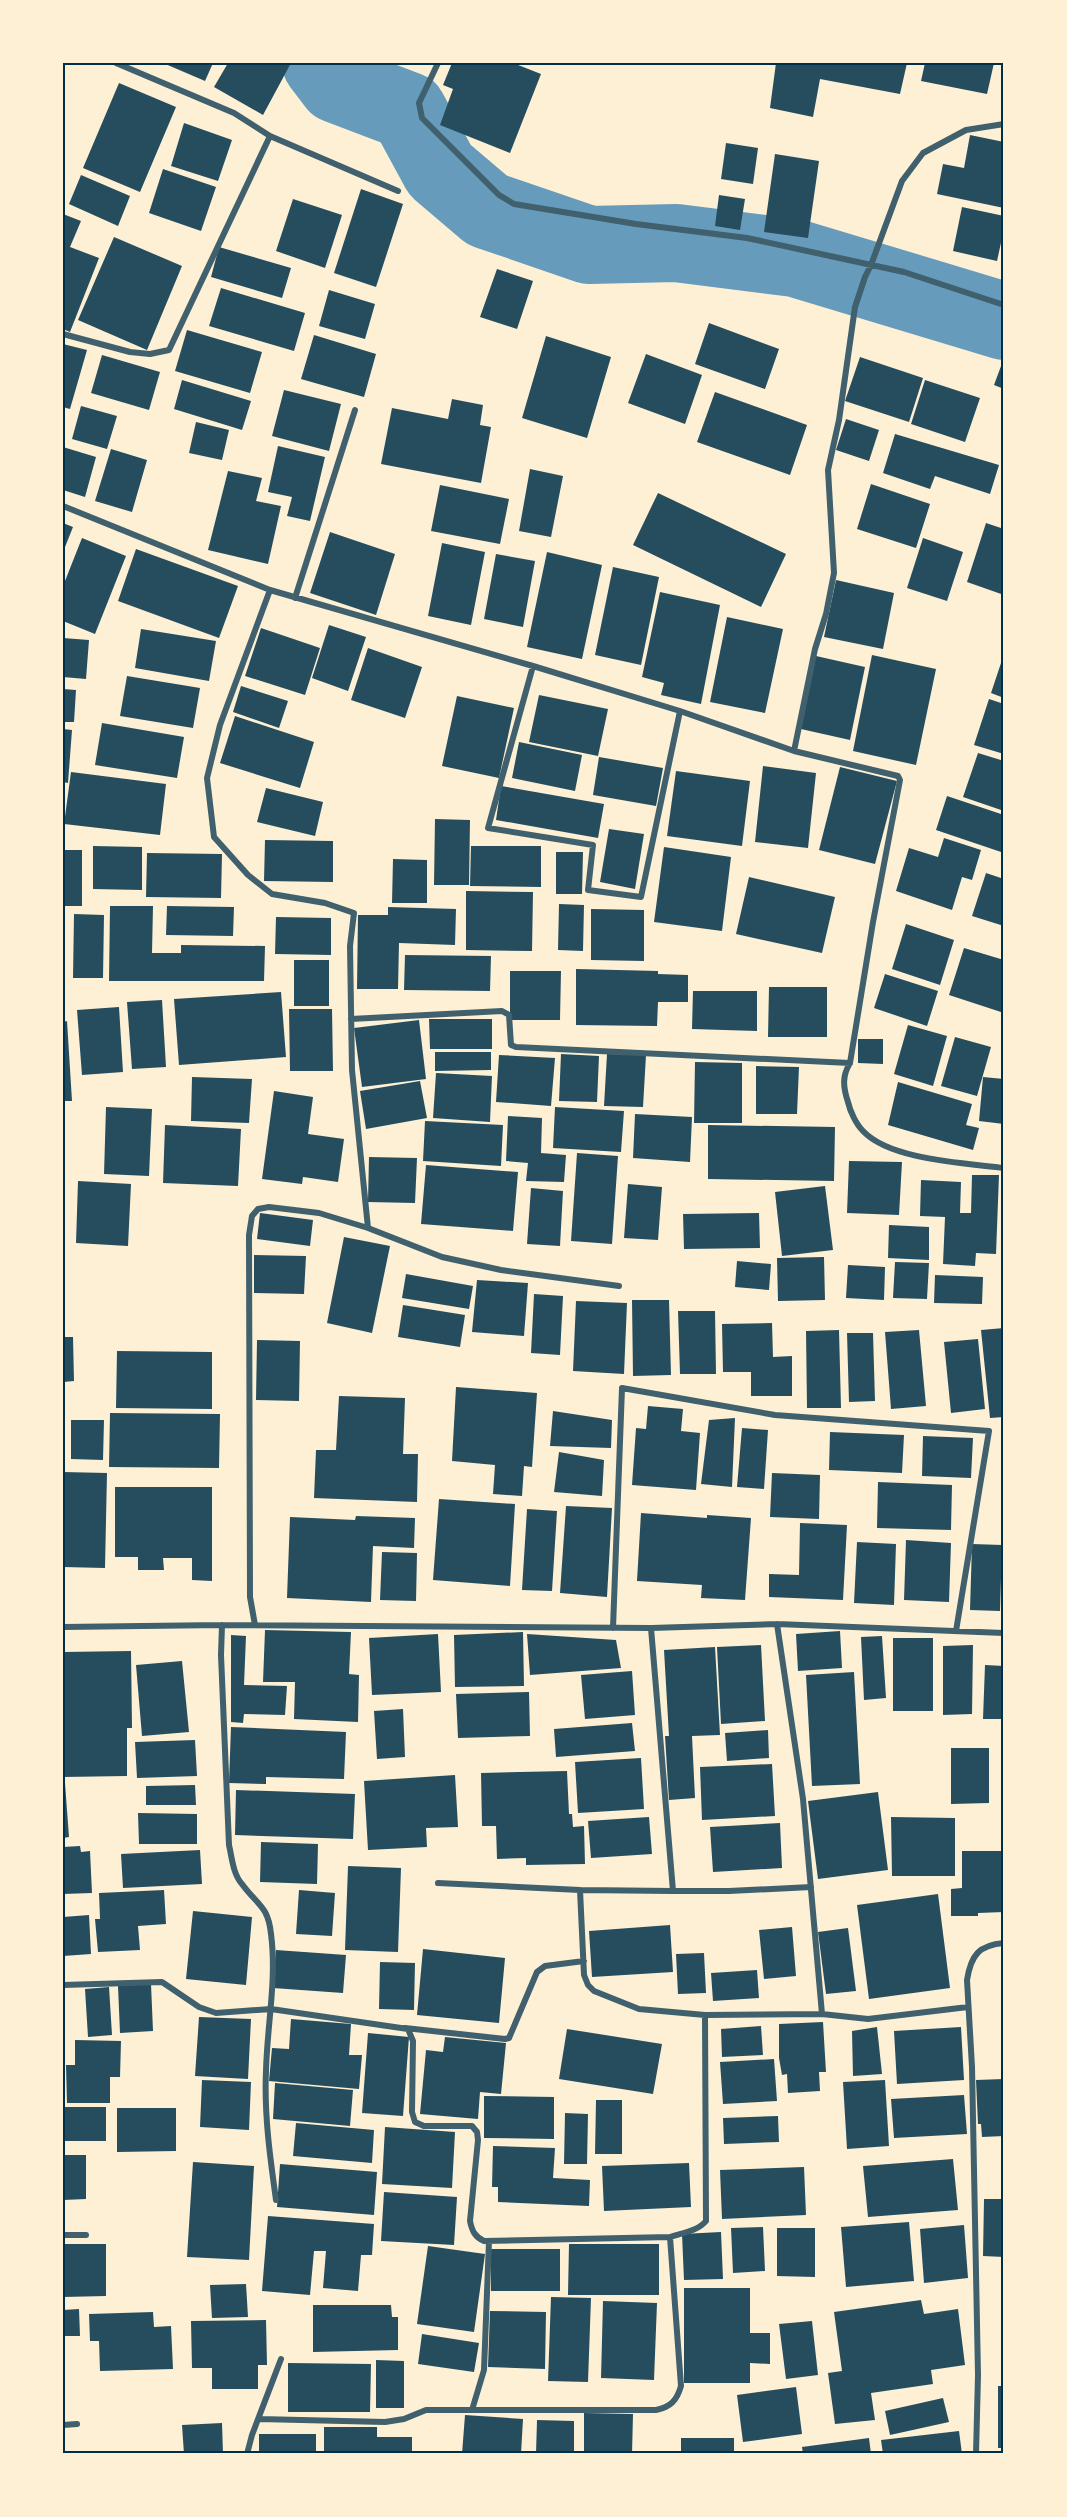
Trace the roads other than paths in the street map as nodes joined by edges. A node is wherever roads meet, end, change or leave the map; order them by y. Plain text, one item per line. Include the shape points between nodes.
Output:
1 (116, 63) edge
2 (438, 63) edge
3 (1004, 124) edge
4 (270, 136) junction
5 (398, 190) dead end
6 (872, 265) junction
7 (1004, 305) edge
8 (63, 334) edge
9 (355, 410) dead end
10 (63, 506) edge
11 (270, 590) junction
12 (295, 598) junction
13 (532, 666) junction
14 (680, 711) junction
15 (794, 751) junction
16 (351, 1019) junction
17 (850, 1063) junction
18 (1004, 1168) edge
19 (368, 1228) junction
20 (619, 1286) dead end
21 (777, 1624) junction
22 (222, 1625) junction
23 (255, 1625) junction
24 (63, 1627) edge
25 (613, 1628) junction
26 (651, 1628) junction
27 (956, 1631) junction
28 (1004, 1633) edge
29 (438, 1883) dead end
30 (811, 1887) junction
31 (580, 1890) junction
32 (673, 1891) junction
33 (1004, 1943) edge
34 (584, 1961) junction
35 (63, 1985) edge
36 (968, 2007) junction
37 (271, 2009) junction
38 (822, 2014) junction
39 (705, 2015) junction
40 (404, 2028) junction
41 (276, 2200) dead end
42 (63, 2235) edge
43 (86, 2235) dead end
44 (670, 2237) junction
45 (489, 2241) junction
46 (281, 2359) dead end
47 (472, 2410) junction
48 (259, 2419) junction
49 (77, 2424) dead end
50 (63, 2425) edge
51 (247, 2454) edge
52 (976, 2454) edge

1 - 4 street via 234,113
2 - 6 street via 419,103 423,118 499,195 514,204 747,238
3 - 6 street via 966,130 923,153 902,181
4 - 5 street
4 - 8 street via 169,350 150,354 130,352
6 - 7 street
6 - 15 street via 855,307 828,470 834,573
9 - 12 street
10 - 11 street
11 - 12 street
11 - 16 street via 207,778 211,823 221,847 272,894 325,903 354,914 350,946
12 - 13 street
13 - 14 street
13 - 14 street via 488,828 593,845 588,890 641,897
14 - 15 street
15 - 17 street via 893,774 900,780
16 - 17 street via 502,1011 509,1015 510,1045 516,1047
16 - 19 street via 352,1070
17 - 18 street via 844,1073 844,1089 863,1131 887,1147 933,1160
19 - 20 street via 442,1257 501,1270
19 - 23 street via 319,1213 269,1207 258,1209 252,1216 248,1389 250,1597
21 - 26 street
21 - 27 street
21 - 30 street via 803,1799
22 - 23 street
22 - 24 street
22 - 37 street via 229,1845 240,1883 267,1912 272,1935
23 - 25 street
25 - 26 street
25 - 27 street via 622,1388 775,1415 988,1431
26 - 32 street
27 - 28 street
29 - 31 street
30 - 32 street
30 - 38 street
31 - 32 street
31 - 34 street
33 - 36 street via 990,1944 974,1958 967,1980
34 - 39 street via 588,1985 594,1991 639,2008
34 - 40 street via 545,1966 537,1972 509,2038
35 - 37 street via 162,1982 199,2007 216,2013
36 - 38 street via 868,2019
36 - 52 street via 978,2375
37 - 40 street
37 - 41 street via 266,2102
38 - 39 street
39 - 44 street via 705,2221
40 - 45 street via 411,2032 413,2041 415,2122 424,2126 472,2126 477,2132 470,2221 478,2238
42 - 43 street
44 - 45 street
44 - 47 street via 681,2386 667,2408
45 - 47 street via 484,2370
46 - 48 street
47 - 48 street via 426,2410 385,2422
48 - 51 street
49 - 50 street

